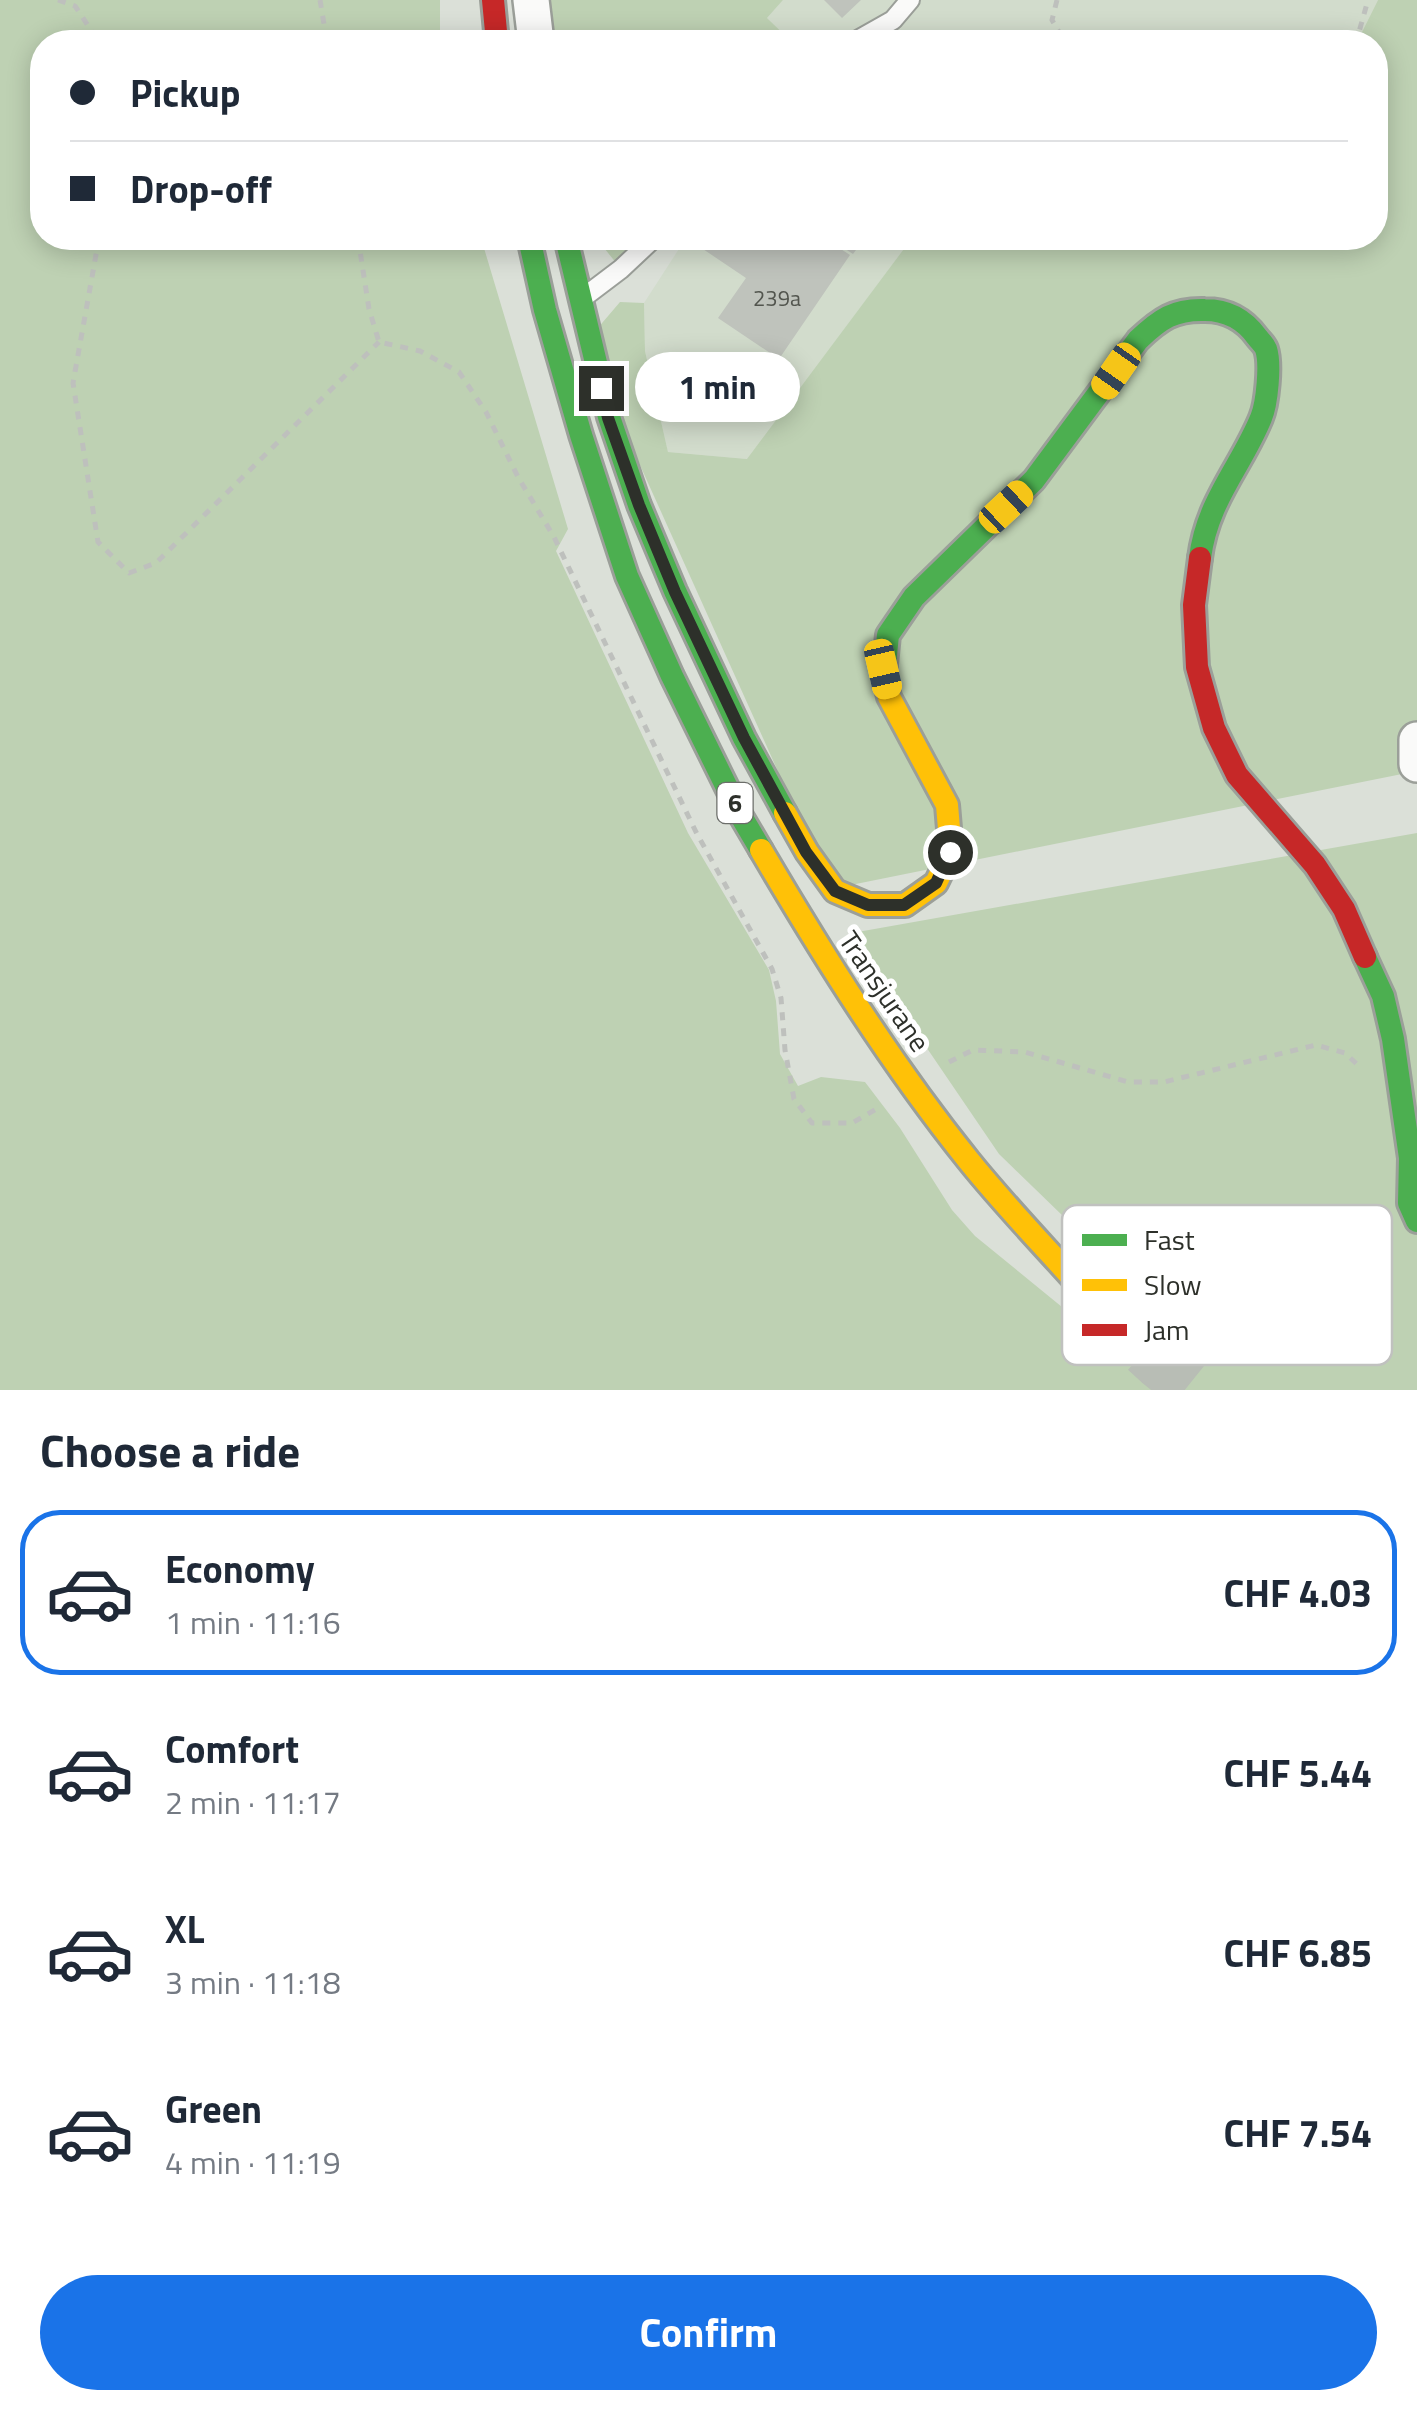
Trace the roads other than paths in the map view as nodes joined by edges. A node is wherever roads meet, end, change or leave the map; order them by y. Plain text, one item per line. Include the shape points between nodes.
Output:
1 (493, 0) edge
2 (532, 0) edge
3 (910, 0) edge
4 (496, 30) edge
5 (535, 30) edge
6 (875, 30) edge
7 (532, 250) edge
8 (569, 250) edge
9 (642, 250) edge
10 (580, 300) junction
11 (1417, 740) edge
12 (1417, 764) edge
13 (1417, 1222) edge
14 (1062, 1266) edge

1 - 4 street
2 - 5 street
3 - 6 lane
7 - 14 street, Transjurane / 6 via 627,576 741,816 885,1047 970,1162
8 - 10 street
9 - 10 lane
10 - 13 street via 608,418 639,505 744,738 806,852 835,891 868,905 904,905 936,883 950,852 947,805 889,697 883,669 888,635 914,596 1034,480 1159,320 1187,309 1221,310 1246,323 1266,349 1268,381 1263,415 1202,540 1194,605 1198,667 1214,728 1237,775 1315,865 1344,909 1383,996 1404,1106 1408,1203
11 - 12 street

